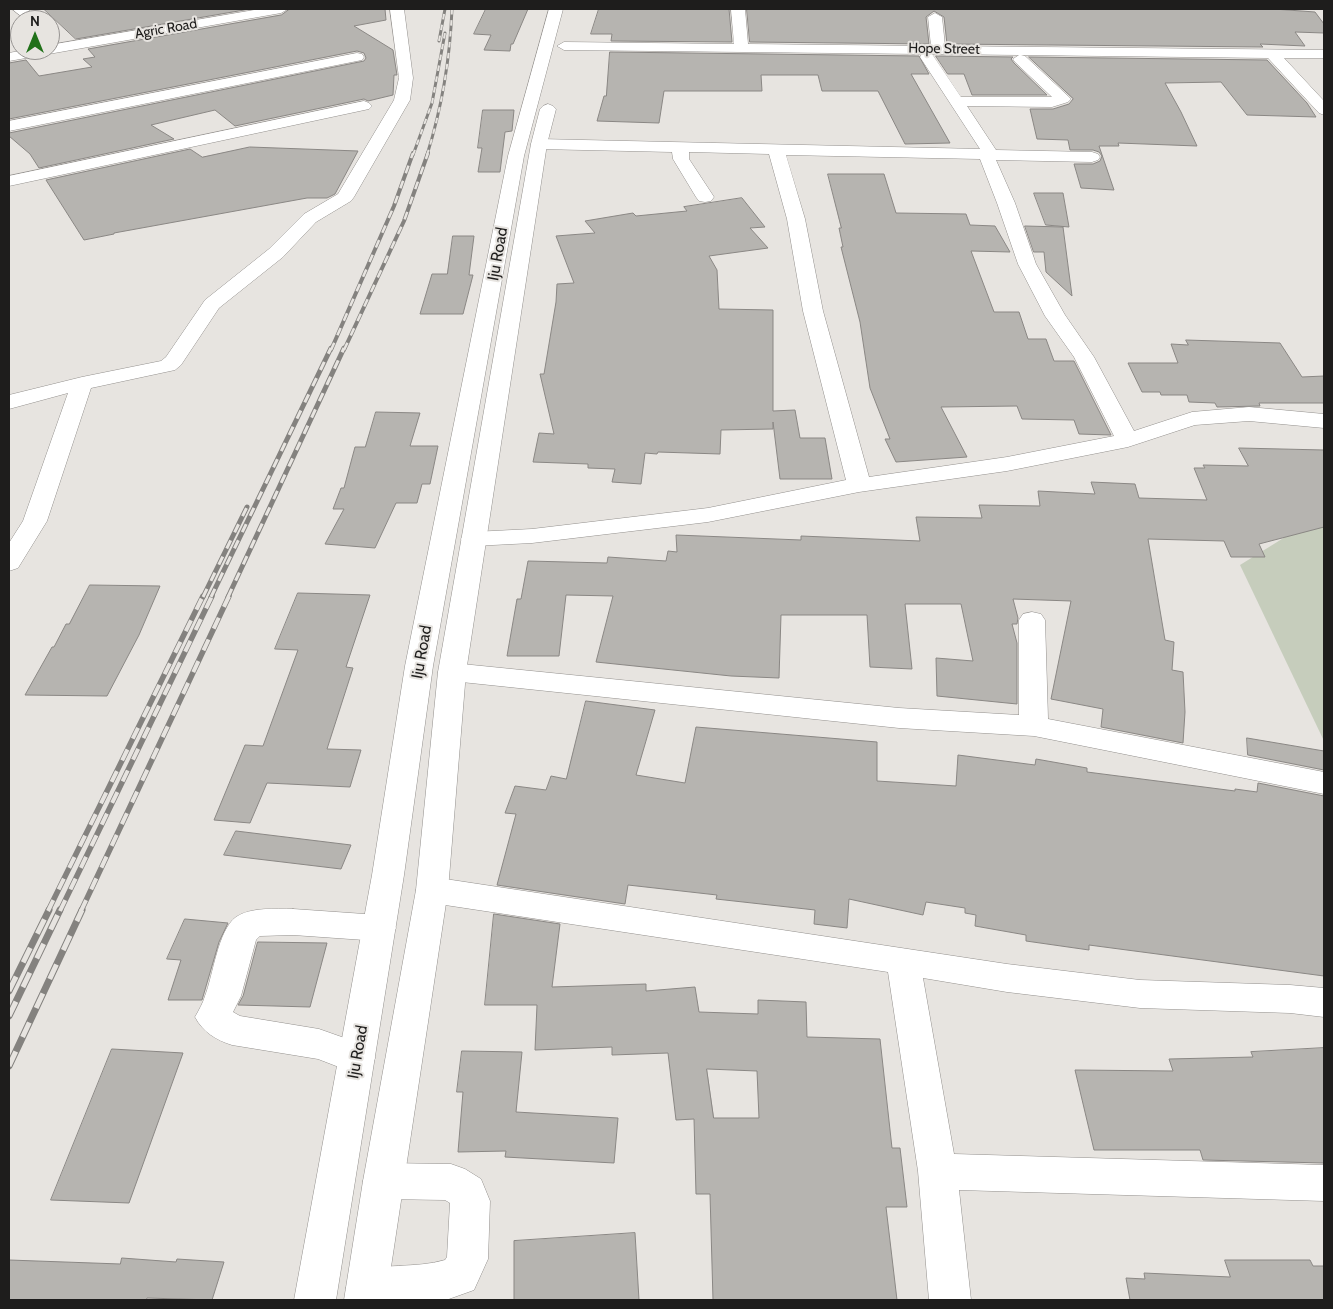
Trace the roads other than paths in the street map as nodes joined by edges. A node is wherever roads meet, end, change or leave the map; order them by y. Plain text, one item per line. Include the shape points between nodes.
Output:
1 (281, 9) edge
2 (397, 9) edge
3 (556, 9) edge
4 (572, 9) edge
5 (738, 9) edge
6 (229, 13) edge
7 (935, 16) dead end
8 (60, 44) edge
9 (564, 46) junction
10 (741, 48) junction
11 (1271, 52) junction
12 (932, 53) junction
13 (1324, 54) edge
14 (357, 57) dead end
15 (1020, 60) dead end
16 (956, 101) junction
17 (364, 106) dead end
18 (1324, 110) edge
19 (9, 126) edge
20 (539, 144) junction
21 (680, 147) junction
22 (776, 149) junction
23 (986, 155) junction
24 (1092, 157) dead end
25 (9, 181) edge
26 (705, 197) dead end
27 (82, 384) junction
28 (9, 402) edge
29 (1324, 421) edge
30 (1128, 440) junction
31 (457, 474) junction
32 (485, 474) junction
33 (859, 485) junction
34 (473, 539) junction
35 (9, 563) edge
36 (1032, 620) dead end
37 (452, 672) junction
38 (1034, 726) junction
39 (1324, 783) edge
40 (432, 890) junction
41 (379, 928) junction
42 (903, 960) junction
43 (1324, 1002) edge
44 (357, 1058) junction
45 (938, 1171) junction
46 (382, 1181) junction
47 (1324, 1183) edge
48 (366, 1294) edge
49 (315, 1300) edge
50 (950, 1300) edge

1 - 6 street, Agric Road
2 - 27 street via 406,78 402,100 345,197 310,218 276,253 212,304 174,362
3 - 31 street, Iju Road via 516,156
4 - 9 street, Iju Road
5 - 10 street
6 - 8 street, Agric Road
7 - 12 street
9 - 10 street, Hope Street
9 - 20 street, Iju Road
10 - 12 street, Hope Street
11 - 12 street, Hope Street
11 - 13 street, Hope Street
11 - 18 street
12 - 16 street
14 - 19 street
15 - 16 street via 1063,99 1059,102
16 - 23 street via 988,149
17 - 25 street
20 - 21 street
20 - 32 street, Iju Road
21 - 22 street
21 - 26 street via 681,159
22 - 23 street
22 - 33 street via 796,219 813,311
23 - 24 street
23 - 30 street via 1027,264 1055,316 1084,357
27 - 28 street
27 - 35 street via 36,521
29 - 30 street via 1249,414 1192,419
30 - 33 street via 1007,464
31 - 32 street
31 - 41 street, Iju Road via 419,666
32 - 34 street, Iju Road
33 - 34 street via 708,515 532,536
34 - 37 street, Iju Road
36 - 38 street
37 - 38 street via 898,718
37 - 40 street, Iju Road
38 - 39 street
40 - 42 street
40 - 46 street, Iju Road
41 - 44 street, Iju Road
41 - 44 street via 261,922 250,925 240,936 223,996 213,1017 232,1030 319,1044
42 - 43 street via 1007,978 1140,994
42 - 45 street
44 - 49 street, Iju Road
45 - 47 street
45 - 50 street
46 - 48 street, Iju Road
46 - 48 street via 451,1182 467,1192 470,1201 466,1259 459,1276 430,1285

